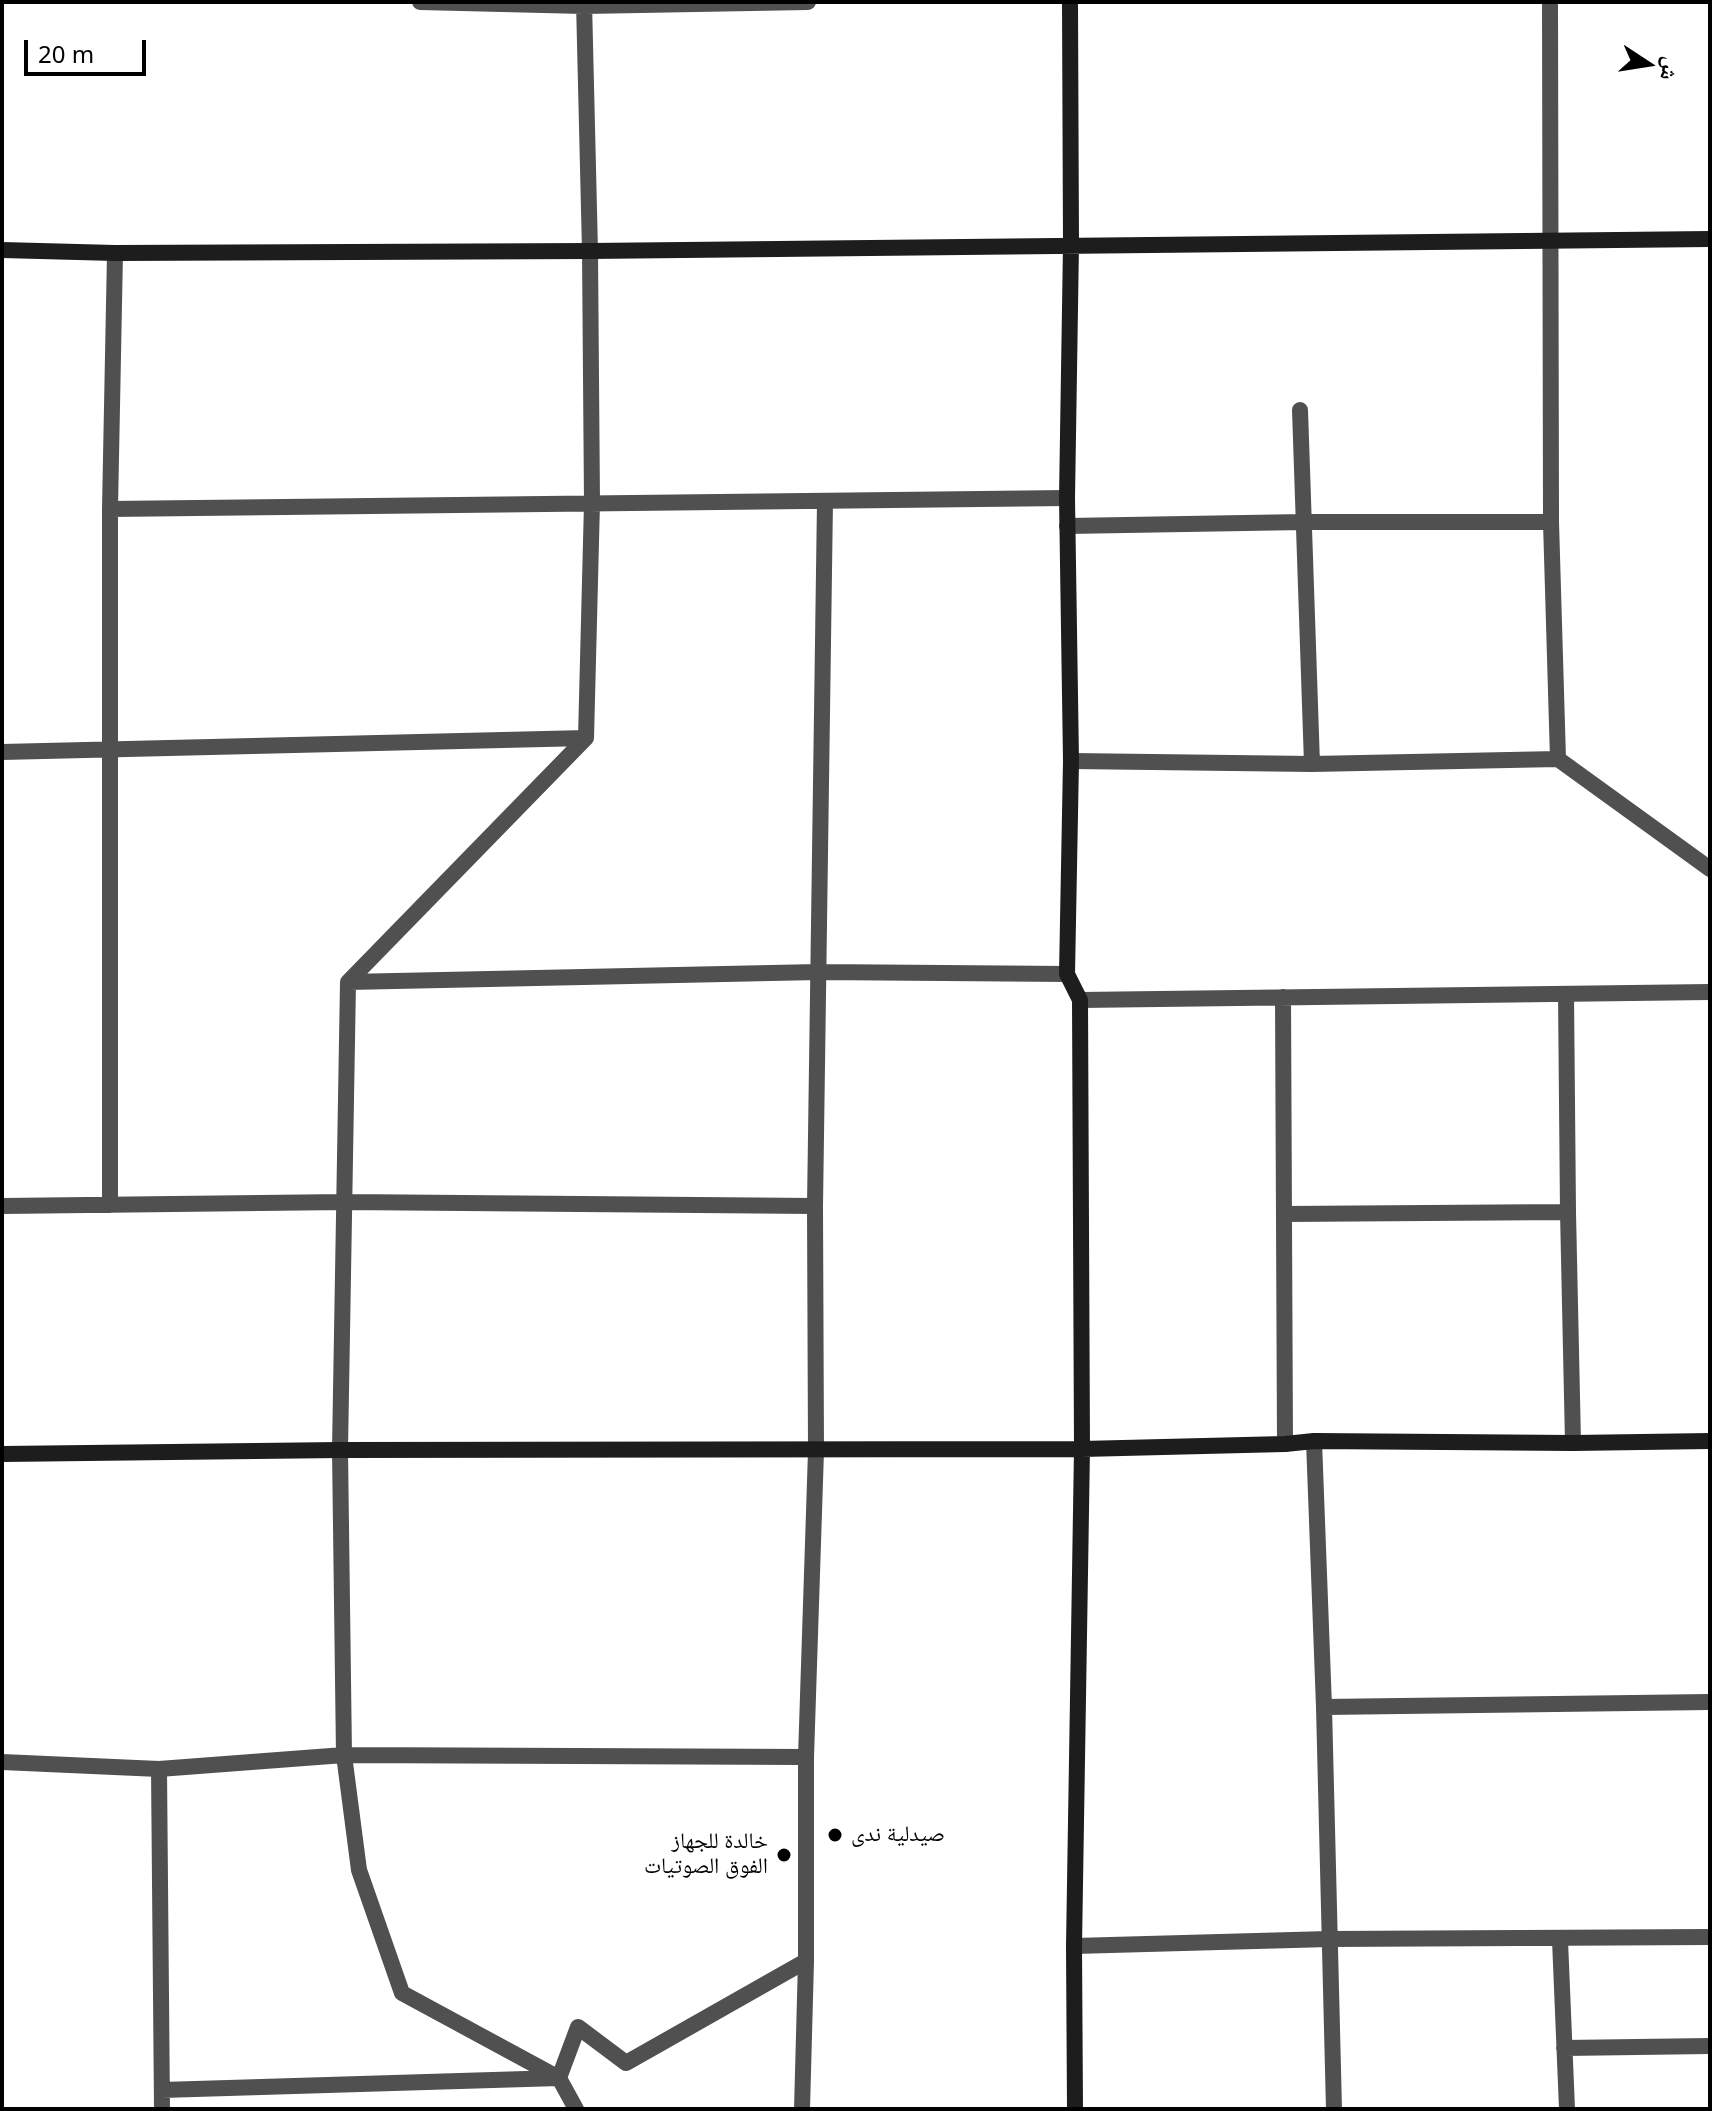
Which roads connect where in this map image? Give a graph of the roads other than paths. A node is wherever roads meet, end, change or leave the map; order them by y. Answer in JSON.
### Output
{"nodes":[{"id":1,"x":420,"y":2,"type":"edge"},
{"id":2,"x":808,"y":2,"type":"edge"},
{"id":3,"x":1070,"y":2,"type":"edge"},
{"id":4,"x":1550,"y":2,"type":"edge"},
{"id":5,"x":584,"y":4,"type":"edge"},
{"id":6,"x":1710,"y":239,"type":"edge"},
{"id":7,"x":1551,"y":240,"type":"junction"},
{"id":8,"x":1071,"y":245,"type":"junction"},
{"id":9,"x":2,"y":250,"type":"edge"},
{"id":10,"x":590,"y":251,"type":"junction"},
{"id":11,"x":115,"y":253,"type":"junction"},
{"id":12,"x":1300,"y":410,"type":"dead end"},
{"id":13,"x":1067,"y":498,"type":"junction"},
{"id":14,"x":825,"y":501,"type":"junction"},
{"id":15,"x":592,"y":503,"type":"junction"},
{"id":16,"x":110,"y":509,"type":"junction"},
{"id":17,"x":1304,"y":522,"type":"junction"},
{"id":18,"x":1551,"y":522,"type":"junction"},
{"id":19,"x":1067,"y":526,"type":"junction"},
{"id":20,"x":586,"y":738,"type":"junction"},
{"id":21,"x":111,"y":750,"type":"junction"},
{"id":22,"x":2,"y":752,"type":"edge"},
{"id":23,"x":1558,"y":759,"type":"junction"},
{"id":24,"x":1071,"y":761,"type":"junction"},
{"id":25,"x":1312,"y":764,"type":"junction"},
{"id":26,"x":1710,"y":869,"type":"edge"},
{"id":27,"x":818,"y":972,"type":"junction"},
{"id":28,"x":1067,"y":974,"type":"junction"},
{"id":29,"x":348,"y":982,"type":"junction"},
{"id":30,"x":1710,"y":992,"type":"edge"},
{"id":31,"x":1566,"y":994,"type":"junction"},
{"id":32,"x":1283,"y":997,"type":"junction"},
{"id":33,"x":1080,"y":1000,"type":"junction"},
{"id":34,"x":345,"y":1202,"type":"junction"},
{"id":35,"x":110,"y":1205,"type":"junction"},
{"id":36,"x":2,"y":1206,"type":"edge"},
{"id":37,"x":815,"y":1206,"type":"junction"},
{"id":38,"x":1568,"y":1212,"type":"junction"},
{"id":39,"x":1285,"y":1214,"type":"junction"},
{"id":40,"x":1314,"y":1441,"type":"junction"},
{"id":41,"x":1710,"y":1441,"type":"edge"},
{"id":42,"x":1573,"y":1443,"type":"junction"},
{"id":43,"x":1285,"y":1444,"type":"junction"},
{"id":44,"x":1082,"y":1449,"type":"junction"},
{"id":45,"x":340,"y":1450,"type":"junction"},
{"id":46,"x":816,"y":1451,"type":"junction"},
{"id":47,"x":2,"y":1454,"type":"edge"},
{"id":48,"x":1710,"y":1702,"type":"edge"},
{"id":49,"x":1324,"y":1707,"type":"junction"},
{"id":50,"x":344,"y":1755,"type":"junction"},
{"id":51,"x":806,"y":1757,"type":"junction"},
{"id":52,"x":2,"y":1762,"type":"edge"},
{"id":53,"x":159,"y":1769,"type":"junction"},
{"id":54,"x":1710,"y":1937,"type":"edge"},
{"id":55,"x":1329,"y":1939,"type":"junction"},
{"id":56,"x":1560,"y":1940,"type":"junction"},
{"id":57,"x":1074,"y":1946,"type":"junction"},
{"id":58,"x":806,"y":1961,"type":"junction"},
{"id":59,"x":1710,"y":2046,"type":"edge"},
{"id":60,"x":1564,"y":2048,"type":"junction"},
{"id":61,"x":559,"y":2078,"type":"junction"},
{"id":62,"x":162,"y":2090,"type":"junction"},
{"id":63,"x":162,"y":2109,"type":"edge"},
{"id":64,"x":576,"y":2109,"type":"edge"},
{"id":65,"x":802,"y":2109,"type":"edge"},
{"id":66,"x":1075,"y":2109,"type":"edge"},
{"id":67,"x":1334,"y":2109,"type":"edge"},
{"id":68,"x":1567,"y":2109,"type":"edge"}],
"edges":[{"from":1,"to":5,"type":"street"},
{"from":2,"to":5,"type":"street"},
{"from":3,"to":8,"type":"street"},
{"from":4,"to":7,"type":"street"},
{"from":5,"to":10,"type":"street"},
{"from":6,"to":7,"type":"street"},
{"from":7,"to":8,"type":"street"},
{"from":7,"to":18,"type":"street"},
{"from":8,"to":10,"type":"street"},
{"from":8,"to":13,"type":"street"},
{"from":9,"to":11,"type":"street"},
{"from":10,"to":11,"type":"street"},
{"from":10,"to":15,"type":"street"},
{"from":11,"to":16,"type":"street"},
{"from":12,"to":17,"type":"street"},
{"from":13,"to":14,"type":"street"},
{"from":13,"to":19,"type":"street"},
{"from":14,"to":15,"type":"street"},
{"from":14,"to":27,"type":"street"},
{"from":15,"to":16,"type":"street"},
{"from":15,"to":20,"type":"street"},
{"from":16,"to":21,"type":"street"},
{"from":17,"to":18,"type":"street"},
{"from":17,"to":19,"type":"street"},
{"from":17,"to":25,"type":"street"},
{"from":18,"to":23,"type":"street"},
{"from":19,"to":24,"type":"street"},
{"from":20,"to":21,"type":"street"},
{"from":20,"to":29,"type":"street"},
{"from":21,"to":22,"type":"street"},
{"from":21,"to":35,"type":"street"},
{"from":23,"to":25,"type":"street"},
{"from":23,"to":26,"type":"street"},
{"from":24,"to":25,"type":"street"},
{"from":24,"to":28,"type":"street"},
{"from":27,"to":28,"type":"street"},
{"from":27,"to":29,"type":"street"},
{"from":27,"to":37,"type":"street"},
{"from":28,"to":33,"type":"street"},
{"from":29,"to":34,"type":"street"},
{"from":30,"to":31,"type":"street"},
{"from":31,"to":32,"type":"street"},
{"from":31,"to":38,"type":"street"},
{"from":32,"to":33,"type":"street"},
{"from":32,"to":39,"type":"street"},
{"from":33,"to":44,"type":"street"},
{"from":34,"to":35,"type":"street"},
{"from":34,"to":37,"type":"street"},
{"from":34,"to":45,"type":"street"},
{"from":35,"to":36,"type":"street"},
{"from":37,"to":46,"type":"street"},
{"from":38,"to":39,"type":"street"},
{"from":38,"to":42,"type":"street"},
{"from":39,"to":43,"type":"street"},
{"from":40,"to":42,"type":"street"},
{"from":40,"to":43,"type":"street"},
{"from":40,"to":49,"type":"street"},
{"from":41,"to":42,"type":"street"},
{"from":43,"to":44,"type":"street"},
{"from":44,"to":46,"type":"street"},
{"from":44,"to":57,"type":"street"},
{"from":45,"to":46,"type":"street"},
{"from":45,"to":47,"type":"street"},
{"from":45,"to":50,"type":"street"},
{"from":46,"to":51,"type":"street"},
{"from":48,"to":49,"type":"street"},
{"from":49,"to":55,"type":"street"},
{"from":50,"to":51,"type":"street"},
{"from":50,"to":53,"type":"street"},
{"from":50,"to":61,"type":"street"},
{"from":51,"to":58,"type":"street"},
{"from":52,"to":53,"type":"street"},
{"from":53,"to":62,"type":"street"},
{"from":54,"to":56,"type":"street"},
{"from":55,"to":56,"type":"street"},
{"from":55,"to":57,"type":"street"},
{"from":55,"to":67,"type":"street"},
{"from":56,"to":60,"type":"street"},
{"from":57,"to":66,"type":"street"},
{"from":58,"to":61,"type":"street"},
{"from":58,"to":65,"type":"street"},
{"from":59,"to":60,"type":"street"},
{"from":60,"to":68,"type":"street"},
{"from":61,"to":62,"type":"street"},
{"from":61,"to":64,"type":"street"},
{"from":62,"to":63,"type":"street"}]}
